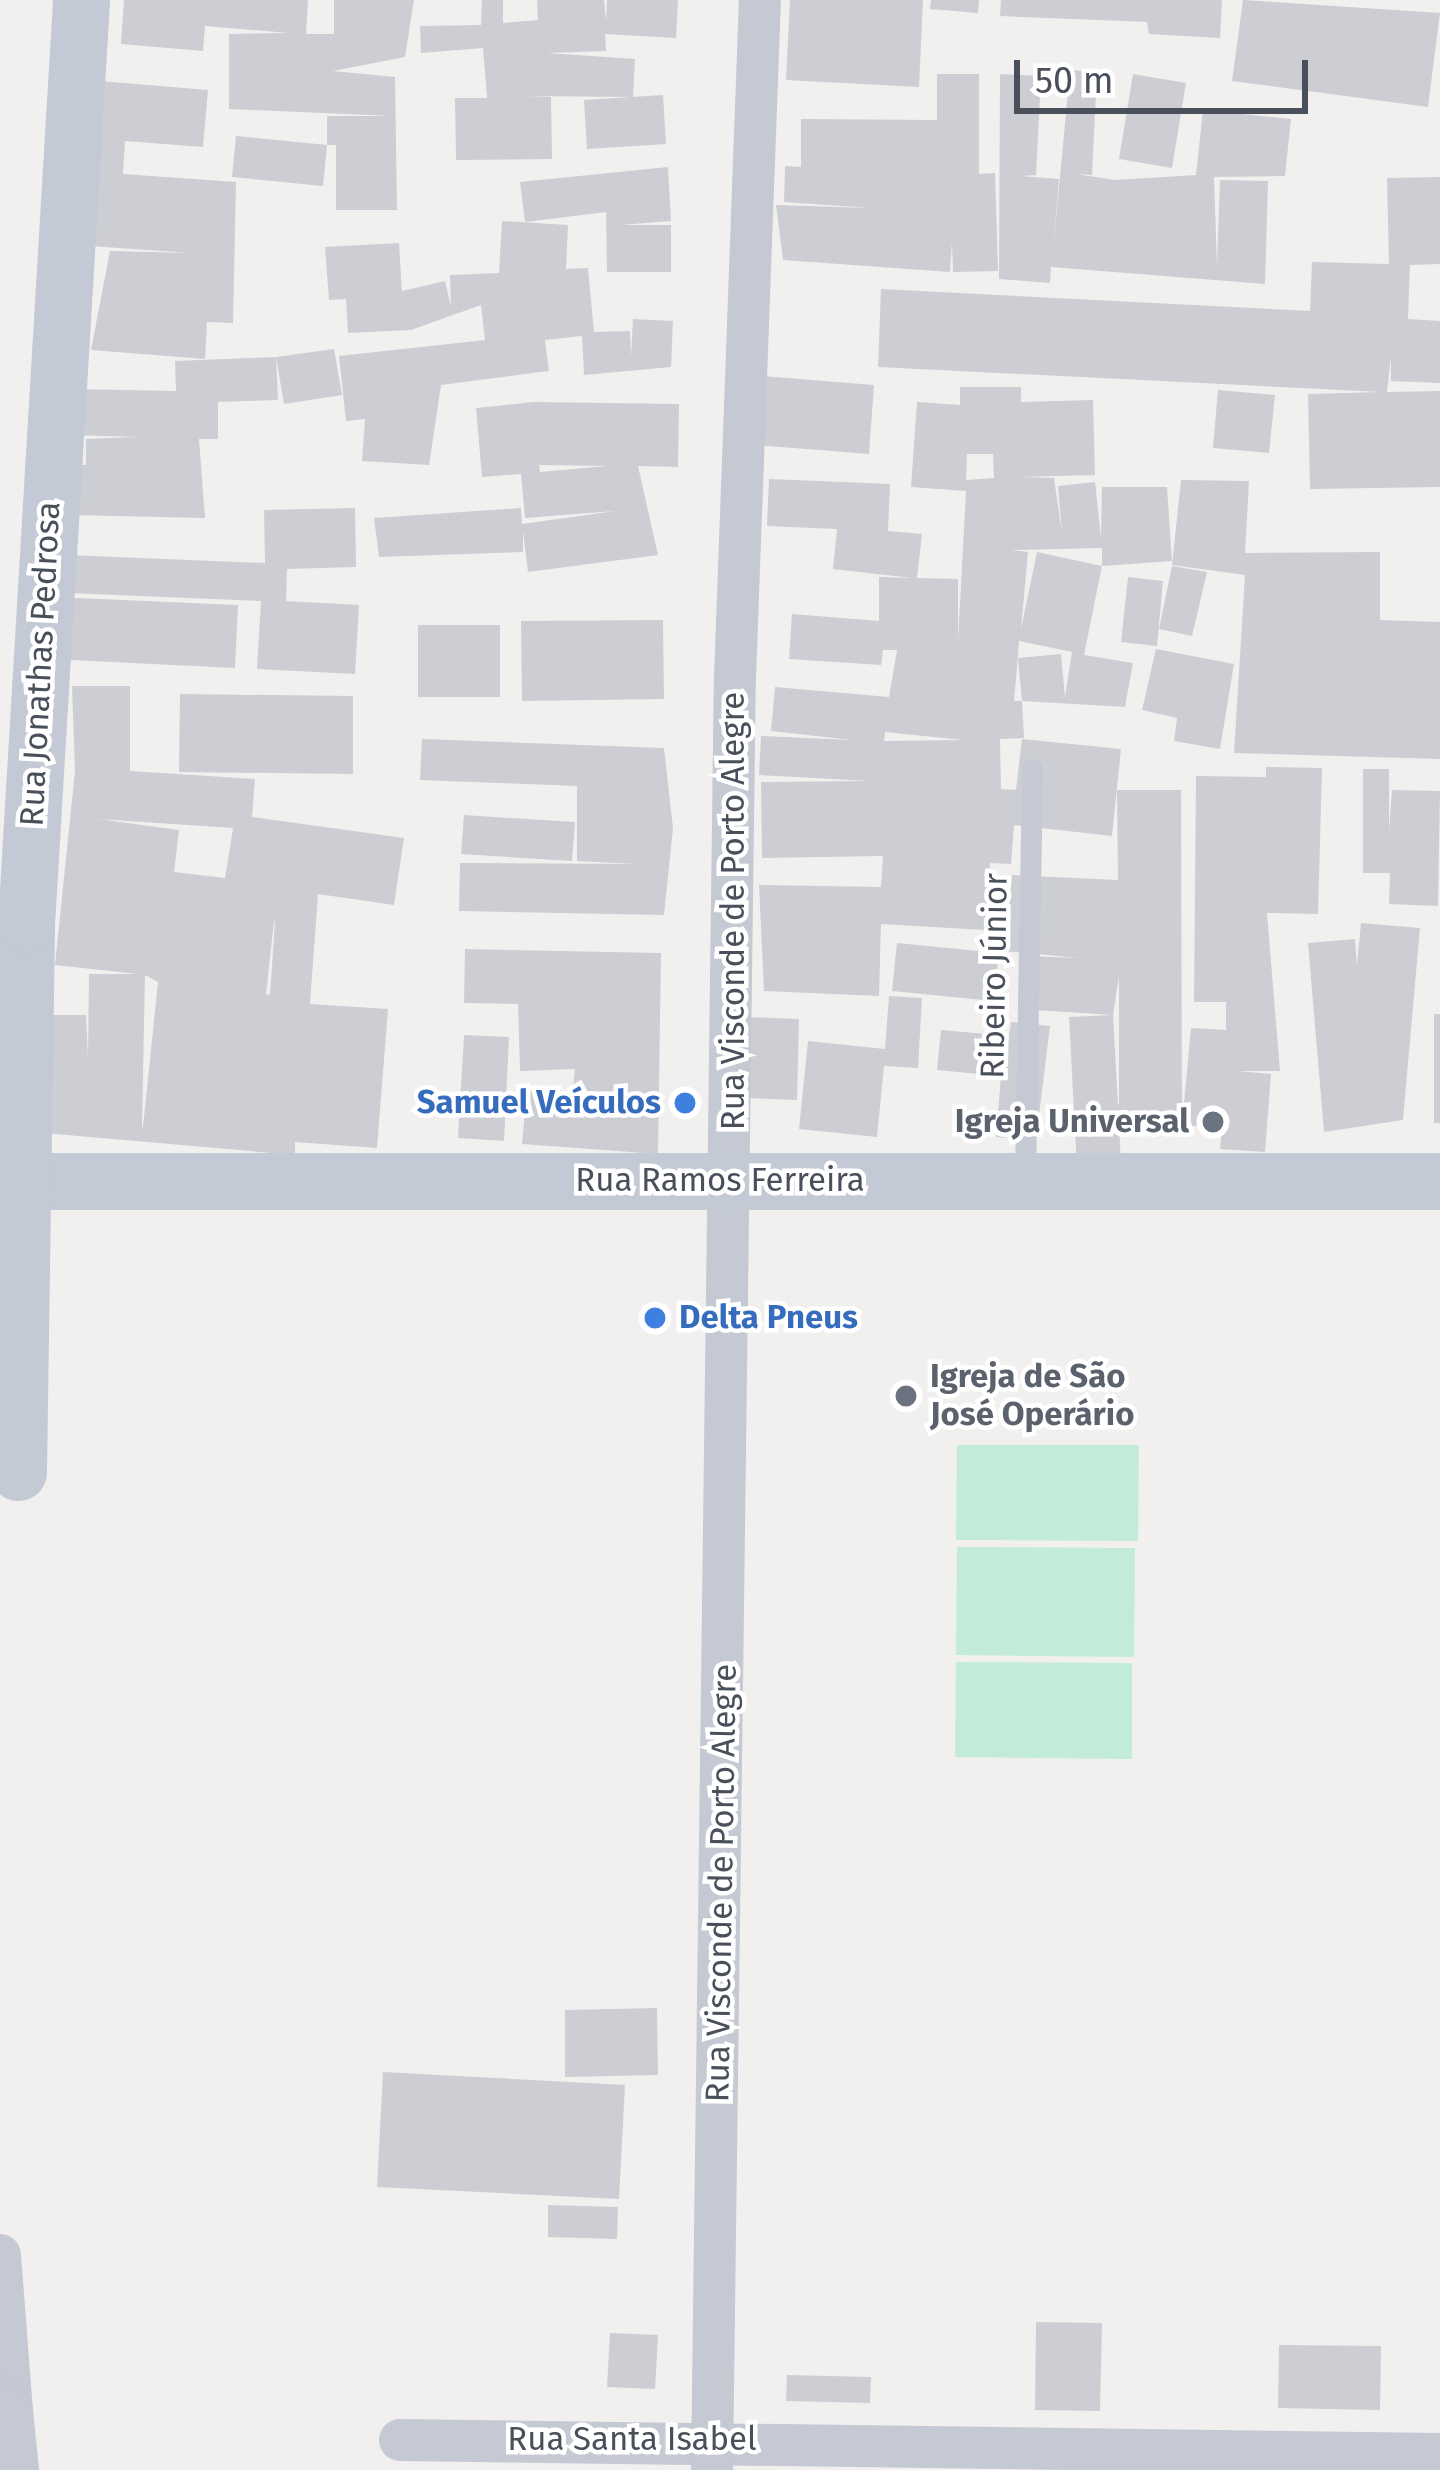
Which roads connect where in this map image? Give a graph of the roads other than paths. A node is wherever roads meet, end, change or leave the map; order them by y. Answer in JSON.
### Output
{"nodes":[{"id":1,"x":81,"y":0,"type":"edge"},
{"id":2,"x":760,"y":0,"type":"edge"},
{"id":3,"x":1032,"y":769,"type":"dead end"},
{"id":4,"x":734,"y":1180,"type":"junction"},
{"id":5,"x":8,"y":1181,"type":"edge"},
{"id":6,"x":1440,"y":1181,"type":"edge"},
{"id":7,"x":1025,"y":1185,"type":"junction"},
{"id":8,"x":18,"y":1472,"type":"dead end"},
{"id":9,"x":0,"y":2255,"type":"edge"},
{"id":10,"x":6,"y":2403,"type":"edge"},
{"id":11,"x":400,"y":2440,"type":"dead end"},
{"id":12,"x":712,"y":2454,"type":"edge"},
{"id":13,"x":1440,"y":2454,"type":"edge"},
{"id":14,"x":17,"y":2470,"type":"edge"}],
"edges":[{"from":1,"to":5,"type":"street","name":"Rua Jonathas Pedrosa"},
{"from":2,"to":4,"type":"street","name":"Rua Visconde de Porto Alegre"},
{"from":3,"to":7,"type":"lane","name":"Ribeiro Júnior"},
{"from":4,"to":5,"type":"street","name":"Rua Ramos Ferreira"},
{"from":4,"to":7,"type":"street","name":"Rua Ramos Ferreira"},
{"from":4,"to":12,"type":"street","name":"Rua Visconde de Porto Alegre"},
{"from":5,"to":8,"type":"street","name":"Rua Jonathas Pedrosa"},
{"from":6,"to":7,"type":"street","name":"Rua Ramos Ferreira"},
{"from":9,"to":10,"type":"street"},
{"from":10,"to":14,"type":"street"},
{"from":11,"to":12,"type":"street","name":"Rua Santa Isabel"},
{"from":12,"to":13,"type":"street","name":"Rua Santa Isabel"}]}
